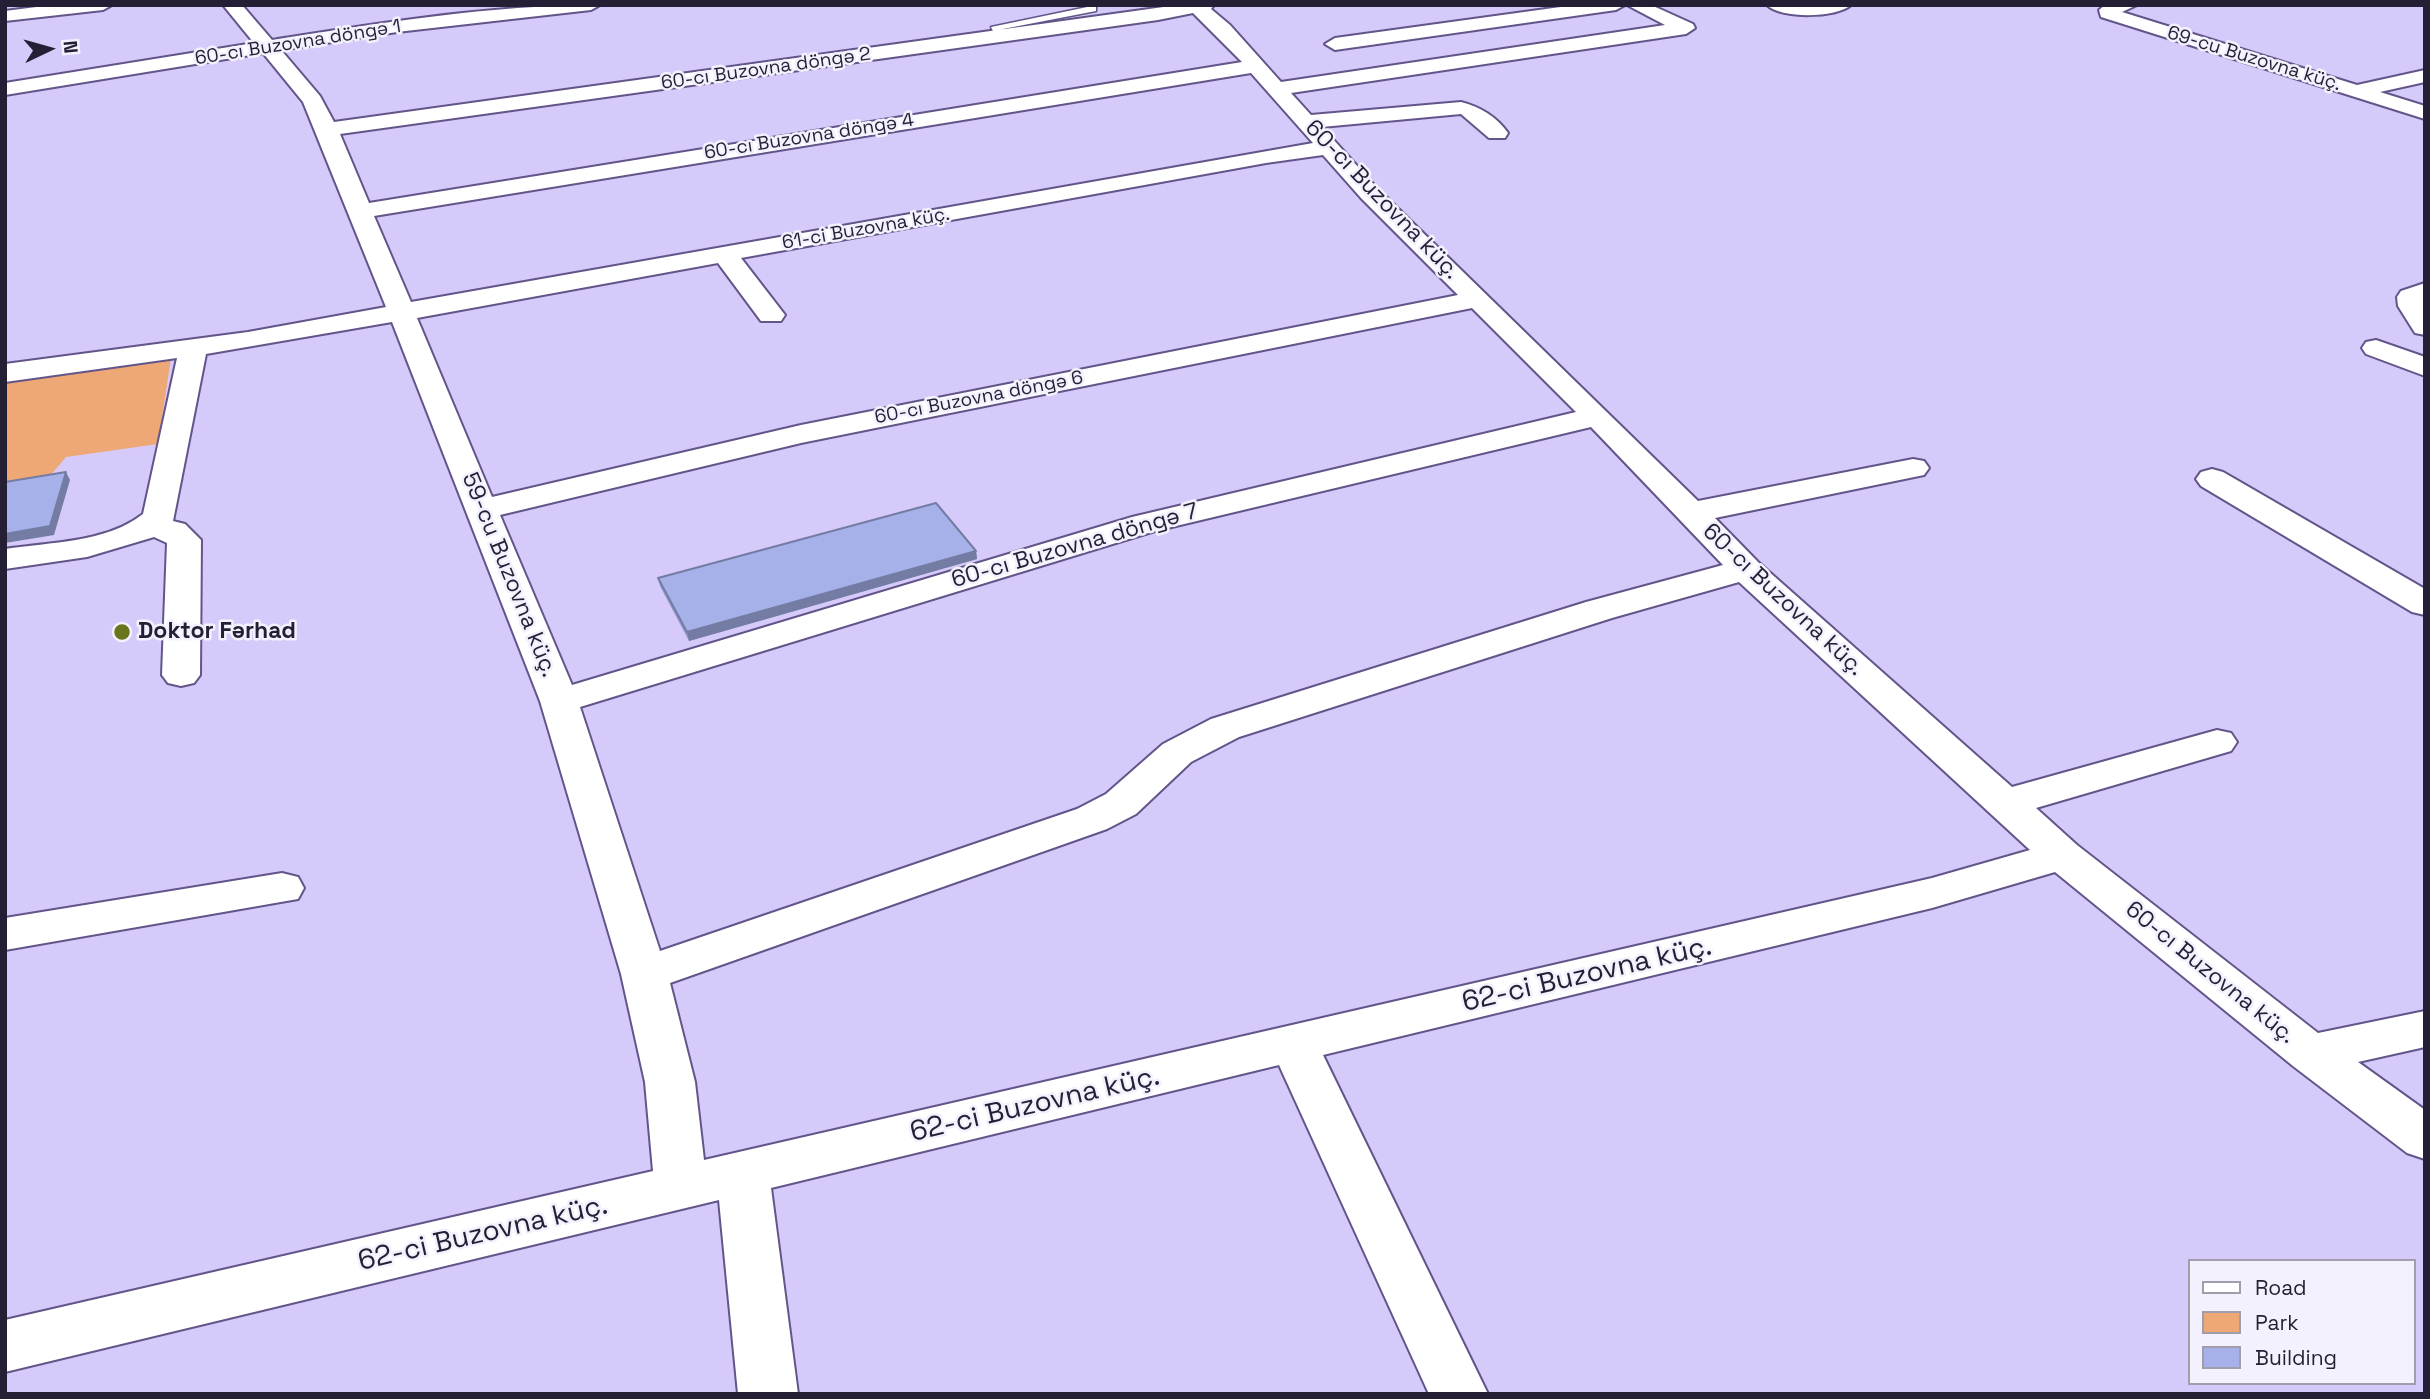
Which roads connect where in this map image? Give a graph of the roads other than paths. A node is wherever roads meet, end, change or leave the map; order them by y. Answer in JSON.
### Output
{"nodes":[{"id":1,"x":103,"y":5,"type":"edge"},
{"id":2,"x":232,"y":5,"type":"edge"},
{"id":3,"x":591,"y":5,"type":"edge"},
{"id":4,"x":1616,"y":5,"type":"edge"},
{"id":5,"x":1636,"y":5,"type":"edge"},
{"id":6,"x":1776,"y":5,"type":"edge"},
{"id":7,"x":1842,"y":5,"type":"edge"},
{"id":8,"x":2128,"y":5,"type":"edge"},
{"id":9,"x":1199,"y":6,"type":"edge"},
{"id":10,"x":1092,"y":9,"type":"dead end"},
{"id":11,"x":5,"y":16,"type":"edge"},
{"id":12,"x":1001,"y":37,"type":"junction"},
{"id":13,"x":1335,"y":44,"type":"dead end"},
{"id":14,"x":267,"y":47,"type":"junction"},
{"id":15,"x":2425,"y":76,"type":"edge"},
{"id":16,"x":1268,"y":79,"type":"junction"},
{"id":17,"x":5,"y":89,"type":"edge"},
{"id":18,"x":2358,"y":91,"type":"junction"},
{"id":19,"x":1175,"y":97,"type":"dead end"},
{"id":20,"x":2425,"y":113,"type":"edge"},
{"id":21,"x":1306,"y":122,"type":"junction"},
{"id":22,"x":327,"y":129,"type":"junction"},
{"id":23,"x":1497,"y":134,"type":"dead end"},
{"id":24,"x":1329,"y":148,"type":"junction"},
{"id":25,"x":361,"y":211,"type":"junction"},
{"id":26,"x":725,"y":254,"type":"junction"},
{"id":27,"x":2425,"y":291,"type":"edge"},
{"id":28,"x":1478,"y":299,"type":"junction"},
{"id":29,"x":403,"y":312,"type":"junction"},
{"id":30,"x":771,"y":315,"type":"dead end"},
{"id":31,"x":2425,"y":327,"type":"edge"},
{"id":32,"x":193,"y":348,"type":"junction"},
{"id":33,"x":2376,"y":348,"type":"dead end"},
{"id":34,"x":2425,"y":367,"type":"edge"},
{"id":35,"x":5,"y":373,"type":"edge"},
{"id":36,"x":1598,"y":417,"type":"junction"},
{"id":37,"x":1913,"y":468,"type":"dead end"},
{"id":38,"x":2212,"y":479,"type":"dead end"},
{"id":39,"x":483,"y":509,"type":"junction"},
{"id":40,"x":1689,"y":513,"type":"junction"},
{"id":41,"x":151,"y":526,"type":"junction"},
{"id":42,"x":5,"y":559,"type":"edge"},
{"id":43,"x":1746,"y":569,"type":"junction"},
{"id":44,"x":2425,"y":604,"type":"edge"},
{"id":45,"x":181,"y":674,"type":"dead end"},
{"id":46,"x":559,"y":701,"type":"junction"},
{"id":47,"x":2217,"y":742,"type":"dead end"},
{"id":48,"x":2005,"y":803,"type":"junction"},
{"id":49,"x":2062,"y":855,"type":"junction"},
{"id":50,"x":282,"y":888,"type":"dead end"},
{"id":51,"x":5,"y":933,"type":"edge"},
{"id":52,"x":644,"y":974,"type":"junction"},
{"id":53,"x":2425,"y":1029,"type":"edge"},
{"id":54,"x":1294,"y":1045,"type":"junction"},
{"id":55,"x":2310,"y":1053,"type":"junction"},
{"id":56,"x":2425,"y":1138,"type":"edge"},
{"id":57,"x":743,"y":1172,"type":"junction"},
{"id":58,"x":681,"y":1187,"type":"junction"},
{"id":59,"x":5,"y":1346,"type":"edge"},
{"id":60,"x":768,"y":1394,"type":"edge"},
{"id":61,"x":1459,"y":1394,"type":"edge"}],
"edges":[{"from":1,"to":11,"type":"street"},
{"from":2,"to":14,"type":"street","name":"59-cu Buzovna küç."},
{"from":3,"to":14,"type":"street","name":"60-cı Buzovna döngə 1"},
{"from":4,"to":13,"type":"street"},
{"from":5,"to":16,"type":"street"},
{"from":6,"to":7,"type":"street"},
{"from":8,"to":18,"type":"street","name":"69-cu Buzovna küç."},
{"from":9,"to":12,"type":"street","name":"60-cı Buzovna döngə 2"},
{"from":9,"to":16,"type":"street","name":"60-cı Buzovna küç."},
{"from":10,"to":12,"type":"lane"},
{"from":12,"to":22,"type":"street","name":"60-cı Buzovna döngə 2"},
{"from":14,"to":17,"type":"street","name":"60-cı Buzovna döngə 1"},
{"from":14,"to":22,"type":"street","name":"59-cu Buzovna küç."},
{"from":15,"to":18,"type":"street"},
{"from":16,"to":19,"type":"street"},
{"from":16,"to":21,"type":"street","name":"60-cı Buzovna küç."},
{"from":16,"to":25,"type":"street","name":"60-cı Buzovna döngə 4"},
{"from":18,"to":20,"type":"street","name":"69-cu Buzovna küç."},
{"from":21,"to":23,"type":"street"},
{"from":21,"to":24,"type":"street","name":"60-cı Buzovna küç."},
{"from":22,"to":25,"type":"street","name":"59-cu Buzovna küç."},
{"from":24,"to":26,"type":"street","name":"61-ci Buzovna küç."},
{"from":24,"to":28,"type":"street","name":"60-cı Buzovna küç."},
{"from":25,"to":29,"type":"street","name":"59-cu Buzovna küç."},
{"from":26,"to":29,"type":"street","name":"61-ci Buzovna küç."},
{"from":26,"to":30,"type":"street"},
{"from":27,"to":31,"type":"street"},
{"from":28,"to":36,"type":"street","name":"60-cı Buzovna küç."},
{"from":28,"to":39,"type":"street","name":"60-cı Buzovna döngə 6"},
{"from":29,"to":32,"type":"street","name":"61-ci Buzovna küç."},
{"from":29,"to":39,"type":"street","name":"59-cu Buzovna küç."},
{"from":32,"to":35,"type":"street","name":"61-ci Buzovna küç."},
{"from":32,"to":41,"type":"street"},
{"from":33,"to":34,"type":"street"},
{"from":36,"to":40,"type":"street","name":"60-cı Buzovna küç."},
{"from":36,"to":46,"type":"street","name":"60-cı Buzovna döngə 7"},
{"from":37,"to":40,"type":"street"},
{"from":38,"to":44,"type":"street"},
{"from":39,"to":46,"type":"street","name":"59-cu Buzovna küç."},
{"from":40,"to":43,"type":"street","name":"60-cı Buzovna küç."},
{"from":41,"to":42,"type":"street"},
{"from":41,"to":45,"type":"street"},
{"from":43,"to":48,"type":"street","name":"60-cı Buzovna küç."},
{"from":43,"to":52,"type":"street"},
{"from":46,"to":52,"type":"street","name":"59-cu Buzovna küç."},
{"from":47,"to":48,"type":"street"},
{"from":48,"to":49,"type":"street","name":"60-cı Buzovna küç."},
{"from":49,"to":54,"type":"street","name":"62-ci Buzovna küç."},
{"from":49,"to":55,"type":"street","name":"60-cı Buzovna küç."},
{"from":50,"to":51,"type":"street"},
{"from":52,"to":58,"type":"street","name":"59-cu Buzovna küç."},
{"from":53,"to":55,"type":"street"},
{"from":54,"to":57,"type":"street","name":"62-ci Buzovna küç."},
{"from":54,"to":61,"type":"street"},
{"from":55,"to":56,"type":"street","name":"60-cı Buzovna küç."},
{"from":57,"to":58,"type":"street","name":"62-ci Buzovna küç."},
{"from":57,"to":60,"type":"street"},
{"from":58,"to":59,"type":"street","name":"62-ci Buzovna küç."}]}
